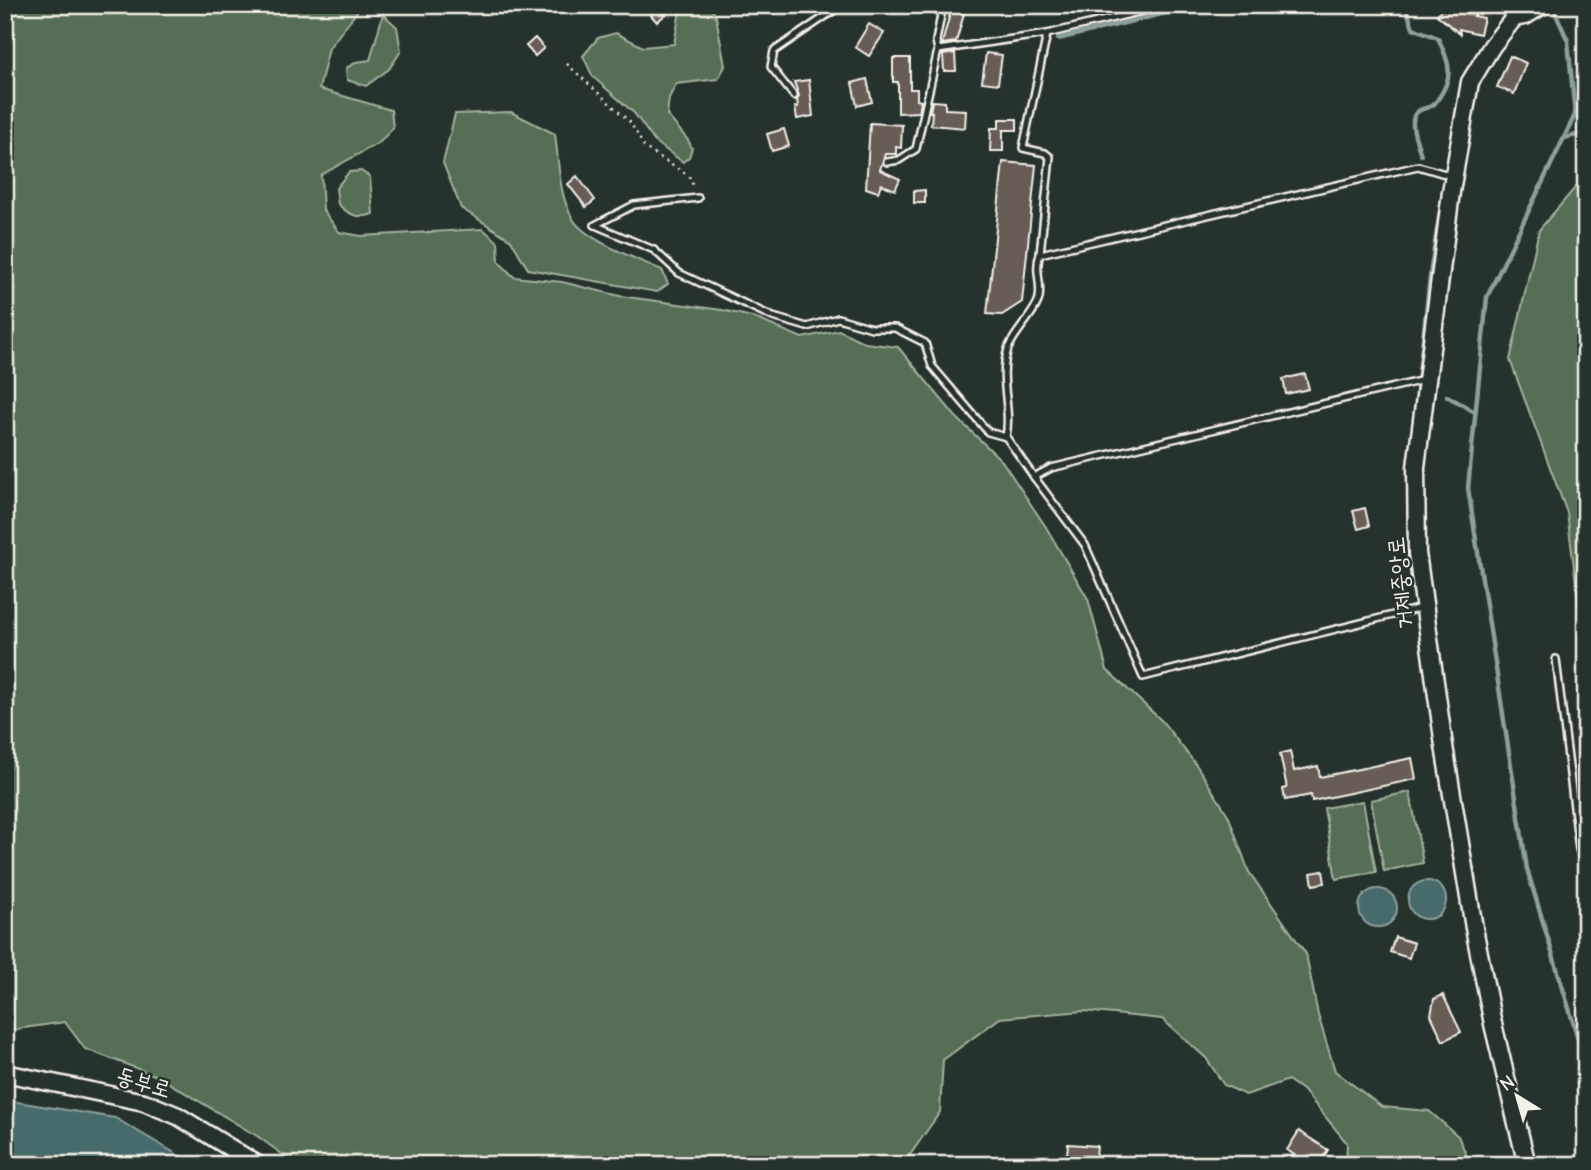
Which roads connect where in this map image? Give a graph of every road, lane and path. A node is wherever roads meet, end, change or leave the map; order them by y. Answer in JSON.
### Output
{"nodes":[{"id":1,"x":842,"y":5,"type":"edge"},
{"id":2,"x":943,"y":5,"type":"edge"},
{"id":3,"x":1168,"y":5,"type":"edge"},
{"id":4,"x":1543,"y":5,"type":"edge"},
{"id":5,"x":1516,"y":13,"type":"edge"},
{"id":6,"x":1047,"y":34,"type":"junction"},
{"id":7,"x":938,"y":50,"type":"junction"},
{"id":8,"x":567,"y":64,"type":"dead end"},
{"id":9,"x":794,"y":96,"type":"dead end"},
{"id":10,"x":887,"y":162,"type":"dead end"},
{"id":11,"x":1454,"y":177,"type":"junction"},
{"id":12,"x":698,"y":198,"type":"joint"},
{"id":13,"x":1040,"y":254,"type":"junction"},
{"id":14,"x":1429,"y":379,"type":"junction"},
{"id":15,"x":1006,"y":437,"type":"junction"},
{"id":16,"x":1034,"y":477,"type":"junction"},
{"id":17,"x":1424,"y":607,"type":"junction"},
{"id":18,"x":1556,"y":659,"type":"dead end"},
{"id":19,"x":1586,"y":872,"type":"edge"},
{"id":20,"x":5,"y":1073,"type":"edge"},
{"id":21,"x":258,"y":1165,"type":"edge"},
{"id":22,"x":1528,"y":1165,"type":"edge"}],
"edges":[{"from":1,"to":9,"type":"lane"},
{"from":2,"to":7,"type":"lane"},
{"from":3,"to":6,"type":"lane"},
{"from":4,"to":5,"type":"main road"},
{"from":5,"to":11,"type":"main road","name":"거제중앙로"},
{"from":6,"to":7,"type":"lane"},
{"from":6,"to":13,"type":"lane"},
{"from":7,"to":10,"type":"lane"},
{"from":8,"to":12,"type":"path"},
{"from":11,"to":13,"type":"lane"},
{"from":11,"to":14,"type":"main road","name":"거제중앙로"},
{"from":12,"to":15,"type":"lane"},
{"from":13,"to":15,"type":"lane"},
{"from":14,"to":16,"type":"lane"},
{"from":14,"to":17,"type":"main road","name":"거제중앙로"},
{"from":15,"to":16,"type":"lane"},
{"from":16,"to":17,"type":"lane"},
{"from":17,"to":22,"type":"main road","name":"거제중앙로"},
{"from":18,"to":19,"type":"lane"},
{"from":20,"to":21,"type":"main road","name":"동부로"}]}
